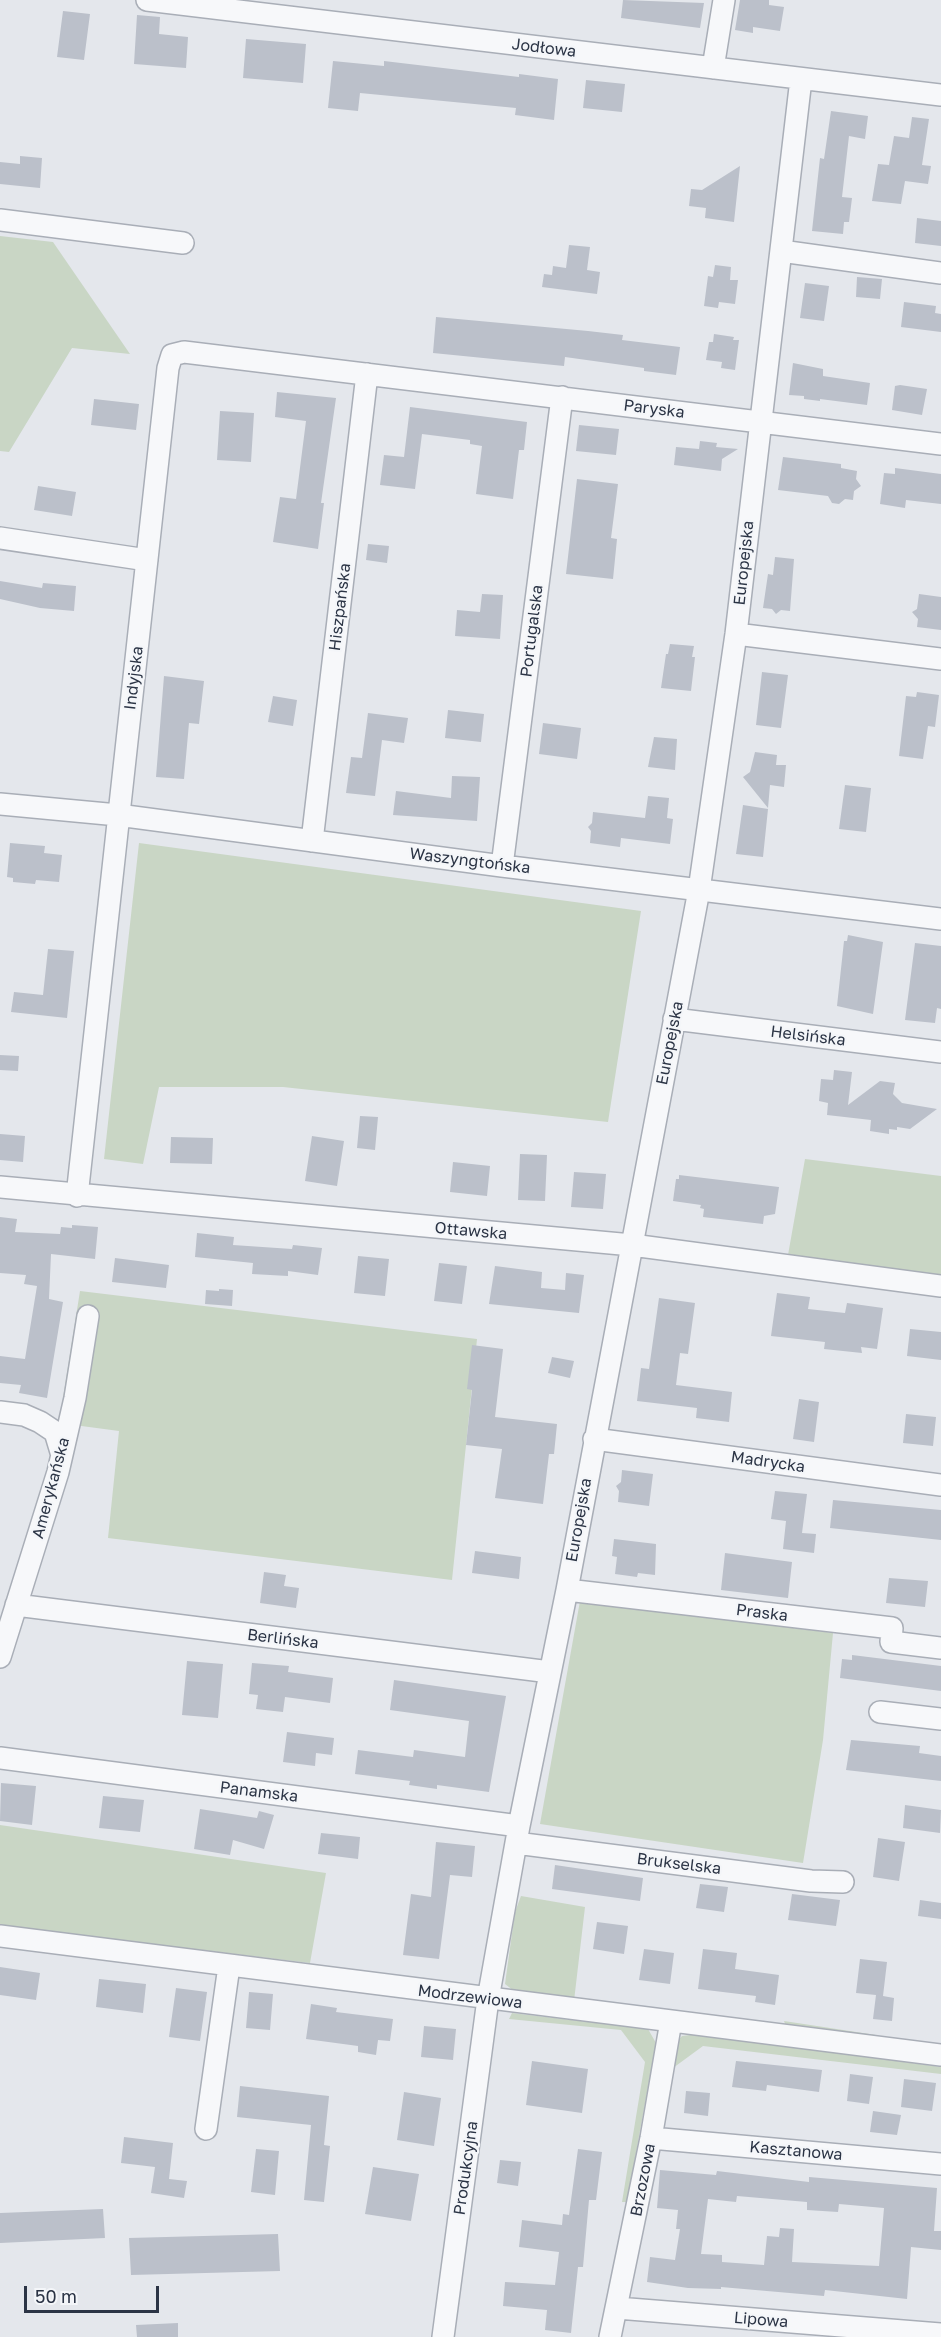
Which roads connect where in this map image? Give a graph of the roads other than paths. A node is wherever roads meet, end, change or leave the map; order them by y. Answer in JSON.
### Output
{"nodes":[{"id":1,"x":147,"y":0,"type":"edge"},
{"id":2,"x":724,"y":0,"type":"edge"},
{"id":3,"x":713,"y":68,"type":"junction"},
{"id":4,"x":801,"y":79,"type":"junction"},
{"id":5,"x":941,"y":95,"type":"edge"},
{"id":6,"x":0,"y":220,"type":"edge"},
{"id":7,"x":183,"y":243,"type":"dead end"},
{"id":8,"x":781,"y":251,"type":"junction"},
{"id":9,"x":941,"y":273,"type":"edge"},
{"id":10,"x":367,"y":374,"type":"junction"},
{"id":11,"x":562,"y":397,"type":"junction"},
{"id":12,"x":760,"y":422,"type":"junction"},
{"id":13,"x":941,"y":444,"type":"edge"},
{"id":14,"x":0,"y":538,"type":"edge"},
{"id":15,"x":147,"y":560,"type":"junction"},
{"id":16,"x":736,"y":634,"type":"junction"},
{"id":17,"x":941,"y":659,"type":"edge"},
{"id":18,"x":0,"y":804,"type":"edge"},
{"id":19,"x":118,"y":815,"type":"junction"},
{"id":20,"x":312,"y":841,"type":"junction"},
{"id":21,"x":502,"y":866,"type":"junction"},
{"id":22,"x":699,"y":890,"type":"junction"},
{"id":23,"x":941,"y":919,"type":"edge"},
{"id":24,"x":674,"y":1019,"type":"junction"},
{"id":25,"x":941,"y":1052,"type":"edge"},
{"id":26,"x":0,"y":1187,"type":"edge"},
{"id":27,"x":77,"y":1196,"type":"junction"},
{"id":28,"x":632,"y":1245,"type":"junction"},
{"id":29,"x":941,"y":1286,"type":"edge"},
{"id":30,"x":88,"y":1316,"type":"dead end"},
{"id":31,"x":0,"y":1412,"type":"edge"},
{"id":32,"x":594,"y":1439,"type":"junction"},
{"id":33,"x":61,"y":1452,"type":"junction"},
{"id":34,"x":941,"y":1485,"type":"edge"},
{"id":35,"x":567,"y":1590,"type":"junction"},
{"id":36,"x":16,"y":1605,"type":"junction"},
{"id":37,"x":941,"y":1648,"type":"edge"},
{"id":38,"x":0,"y":1657,"type":"edge"},
{"id":39,"x":550,"y":1672,"type":"junction"},
{"id":40,"x":880,"y":1712,"type":"dead end"},
{"id":41,"x":941,"y":1719,"type":"edge"},
{"id":42,"x":0,"y":1758,"type":"edge"},
{"id":43,"x":517,"y":1834,"type":"junction"},
{"id":44,"x":843,"y":1882,"type":"dead end"},
{"id":45,"x":0,"y":1936,"type":"edge"},
{"id":46,"x":229,"y":1966,"type":"junction"},
{"id":47,"x":488,"y":1999,"type":"junction"},
{"id":48,"x":671,"y":2021,"type":"junction"},
{"id":49,"x":941,"y":2055,"type":"edge"},
{"id":50,"x":206,"y":2129,"type":"dead end"},
{"id":51,"x":651,"y":2138,"type":"junction"},
{"id":52,"x":941,"y":2164,"type":"edge"},
{"id":53,"x":617,"y":2308,"type":"junction"},
{"id":54,"x":941,"y":2334,"type":"edge"},
{"id":55,"x":443,"y":2337,"type":"edge"},
{"id":56,"x":610,"y":2337,"type":"edge"}],
"edges":[{"from":1,"to":3,"type":"street","name":"Jodłowa"},
{"from":2,"to":3,"type":"street"},
{"from":3,"to":4,"type":"street","name":"Jodłowa"},
{"from":4,"to":5,"type":"street","name":"Jodłowa"},
{"from":4,"to":8,"type":"street","name":"Europejska"},
{"from":6,"to":7,"type":"street"},
{"from":8,"to":9,"type":"street"},
{"from":8,"to":12,"type":"street","name":"Europejska"},
{"from":10,"to":11,"type":"street","name":"Paryska"},
{"from":10,"to":15,"type":"street","name":"Indyjska"},
{"from":10,"to":20,"type":"street","name":"Hiszpańska"},
{"from":11,"to":12,"type":"street","name":"Paryska"},
{"from":11,"to":21,"type":"street","name":"Portugalska"},
{"from":12,"to":13,"type":"street","name":"Paryska"},
{"from":12,"to":16,"type":"street","name":"Europejska"},
{"from":14,"to":15,"type":"street"},
{"from":15,"to":19,"type":"street","name":"Indyjska"},
{"from":16,"to":17,"type":"street"},
{"from":16,"to":22,"type":"street","name":"Europejska"},
{"from":18,"to":19,"type":"street","name":"Waszyngtońska"},
{"from":19,"to":20,"type":"street","name":"Waszyngtońska"},
{"from":19,"to":27,"type":"street","name":"Indyjska"},
{"from":20,"to":21,"type":"street","name":"Waszyngtońska"},
{"from":21,"to":22,"type":"street","name":"Waszyngtońska"},
{"from":22,"to":23,"type":"street","name":"Waszyngtońska"},
{"from":22,"to":24,"type":"street","name":"Europejska"},
{"from":24,"to":25,"type":"street","name":"Helsińska"},
{"from":24,"to":28,"type":"street","name":"Europejska"},
{"from":26,"to":27,"type":"street","name":"Ottawska"},
{"from":27,"to":28,"type":"street","name":"Ottawska"},
{"from":28,"to":29,"type":"street","name":"Ottawska"},
{"from":28,"to":32,"type":"street","name":"Europejska"},
{"from":30,"to":33,"type":"street","name":"Amerykańska"},
{"from":31,"to":33,"type":"street"},
{"from":32,"to":34,"type":"street","name":"Madrycka"},
{"from":32,"to":35,"type":"street","name":"Europejska"},
{"from":33,"to":36,"type":"street","name":"Amerykańska"},
{"from":35,"to":37,"type":"street","name":"Praska"},
{"from":35,"to":39,"type":"street","name":"Europejska"},
{"from":36,"to":38,"type":"street","name":"Amerykańska"},
{"from":36,"to":39,"type":"street","name":"Berlińska"},
{"from":39,"to":43,"type":"street","name":"Europejska"},
{"from":40,"to":41,"type":"street"},
{"from":42,"to":43,"type":"street","name":"Panamska"},
{"from":43,"to":44,"type":"street","name":"Brukselska"},
{"from":43,"to":47,"type":"street","name":"Europejska"},
{"from":45,"to":46,"type":"street","name":"Modrzewiowa"},
{"from":46,"to":47,"type":"street","name":"Modrzewiowa"},
{"from":46,"to":50,"type":"street"},
{"from":47,"to":48,"type":"street","name":"Modrzewiowa"},
{"from":47,"to":55,"type":"street","name":"Produkcyjna"},
{"from":48,"to":49,"type":"street","name":"Modrzewiowa"},
{"from":48,"to":51,"type":"street","name":"Brzozowa"},
{"from":51,"to":52,"type":"street","name":"Kasztanowa"},
{"from":51,"to":53,"type":"street","name":"Brzozowa"},
{"from":53,"to":54,"type":"street","name":"Lipowa"},
{"from":53,"to":56,"type":"street","name":"Brzozowa"}]}
